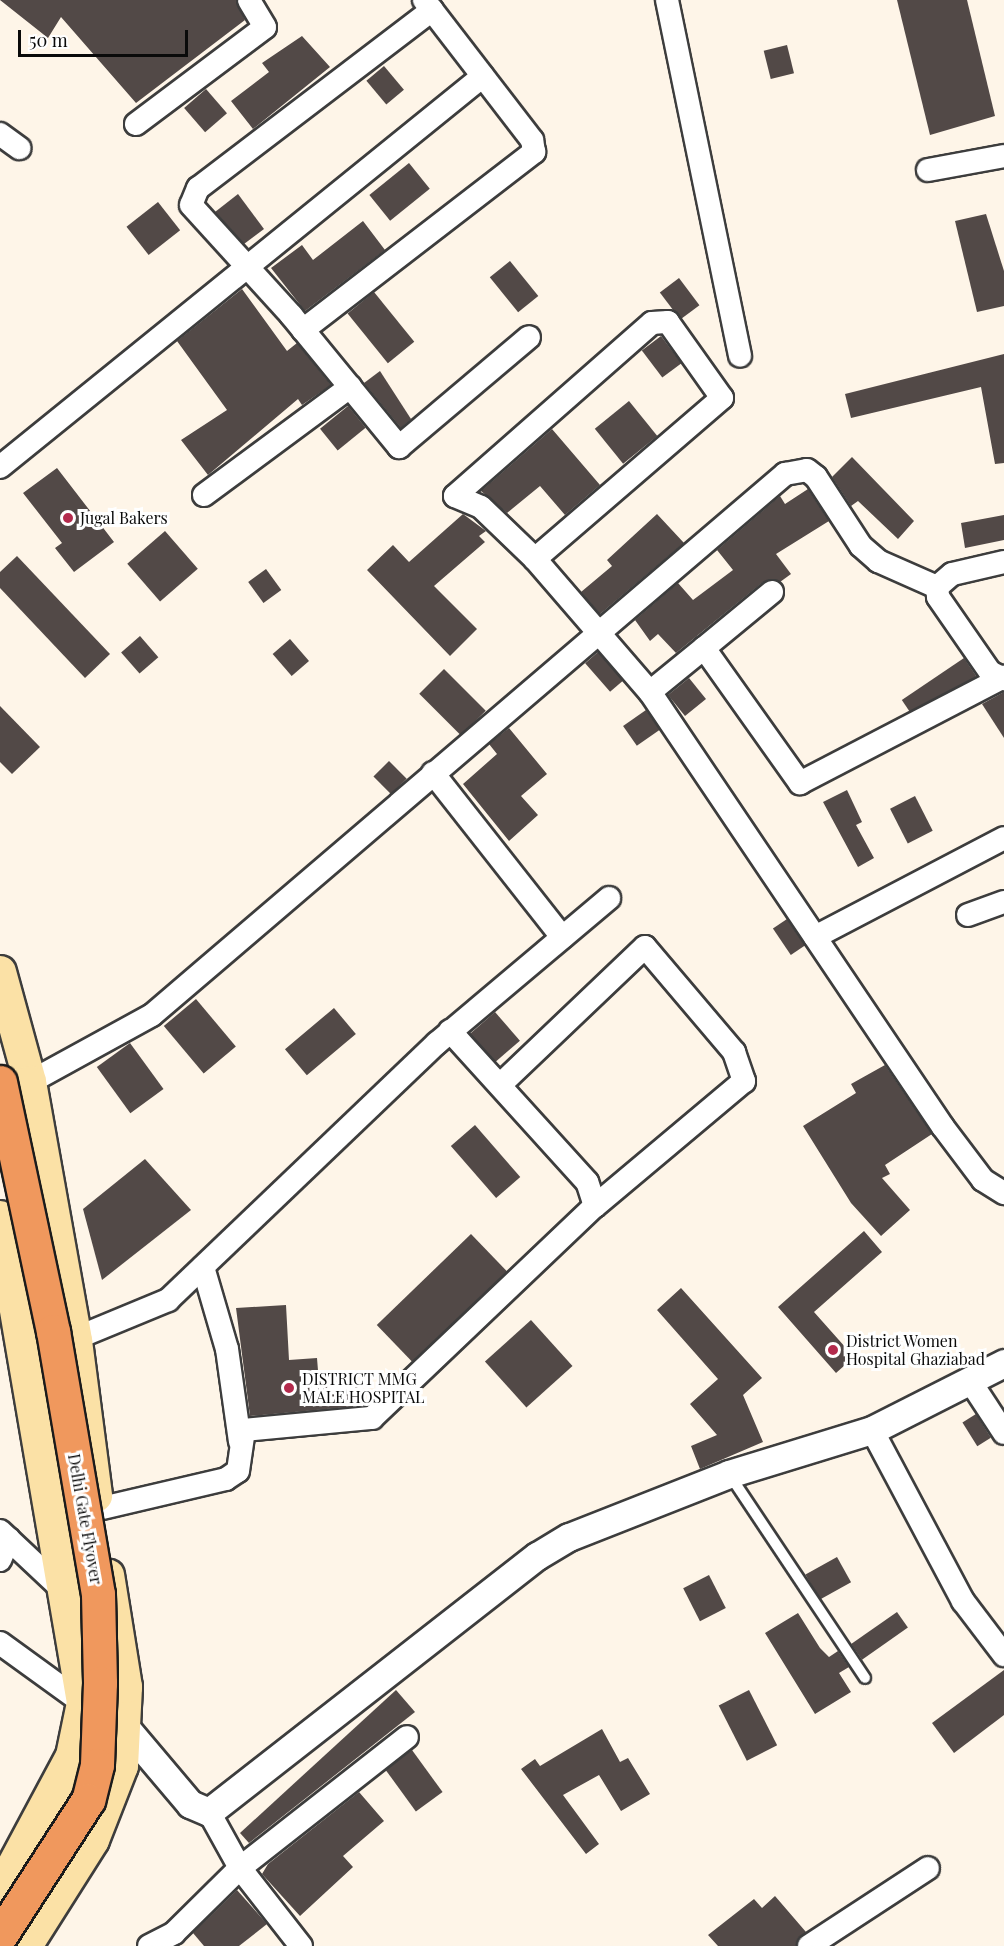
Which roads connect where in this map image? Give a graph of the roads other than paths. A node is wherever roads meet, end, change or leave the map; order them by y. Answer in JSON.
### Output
{"nodes":[{"id":1,"x":249,"y":0,"type":"edge"},
{"id":2,"x":667,"y":0,"type":"edge"},
{"id":3,"x":428,"y":5,"type":"edge"},
{"id":4,"x":483,"y":76,"type":"junction"},
{"id":5,"x":135,"y":124,"type":"dead end"},
{"id":6,"x":0,"y":134,"type":"edge"},
{"id":7,"x":19,"y":148,"type":"dead end"},
{"id":8,"x":1004,"y":156,"type":"edge"},
{"id":9,"x":928,"y":170,"type":"dead end"},
{"id":10,"x":249,"y":266,"type":"junction"},
{"id":11,"x":303,"y":330,"type":"junction"},
{"id":12,"x":529,"y":337,"type":"dead end"},
{"id":13,"x":740,"y":356,"type":"dead end"},
{"id":14,"x":350,"y":387,"type":"junction"},
{"id":15,"x":0,"y":467,"type":"edge"},
{"id":16,"x":204,"y":495,"type":"dead end"},
{"id":17,"x":535,"y":559,"type":"junction"},
{"id":18,"x":1004,"y":562,"type":"edge"},
{"id":19,"x":937,"y":587,"type":"junction"},
{"id":20,"x":772,"y":592,"type":"dead end"},
{"id":21,"x":598,"y":628,"type":"junction"},
{"id":22,"x":704,"y":648,"type":"junction"},
{"id":23,"x":1003,"y":678,"type":"edge"},
{"id":24,"x":650,"y":692,"type":"junction"},
{"id":25,"x":433,"y":773,"type":"junction"},
{"id":26,"x":1004,"y":838,"type":"edge"},
{"id":27,"x":609,"y":898,"type":"dead end"},
{"id":28,"x":1004,"y":903,"type":"edge"},
{"id":29,"x":968,"y":915,"type":"dead end"},
{"id":30,"x":562,"y":937,"type":"junction"},
{"id":31,"x":815,"y":937,"type":"junction"},
{"id":32,"x":0,"y":972,"type":"edge"},
{"id":33,"x":450,"y":1031,"type":"junction"},
{"id":34,"x":15,"y":1082,"type":"edge"},
{"id":35,"x":500,"y":1085,"type":"junction"},
{"id":36,"x":1004,"y":1193,"type":"edge"},
{"id":37,"x":595,"y":1206,"type":"junction"},
{"id":38,"x":0,"y":1217,"type":"edge"},
{"id":39,"x":4,"y":1257,"type":"edge"},
{"id":40,"x":203,"y":1267,"type":"junction"},
{"id":41,"x":76,"y":1341,"type":"junction"},
{"id":42,"x":26,"y":1352,"type":"junction"},
{"id":43,"x":1004,"y":1363,"type":"edge"},
{"id":44,"x":970,"y":1382,"type":"junction"},
{"id":45,"x":872,"y":1430,"type":"junction"},
{"id":46,"x":1004,"y":1433,"type":"edge"},
{"id":47,"x":240,"y":1441,"type":"junction"},
{"id":48,"x":729,"y":1474,"type":"junction"},
{"id":49,"x":98,"y":1509,"type":"junction"},
{"id":50,"x":3,"y":1543,"type":"edge"},
{"id":51,"x":67,"y":1594,"type":"junction"},
{"id":52,"x":0,"y":1643,"type":"edge"},
{"id":53,"x":1004,"y":1655,"type":"edge"},
{"id":54,"x":865,"y":1678,"type":"dead end"},
{"id":55,"x":83,"y":1703,"type":"junction"},
{"id":56,"x":125,"y":1727,"type":"junction"},
{"id":57,"x":407,"y":1737,"type":"dead end"},
{"id":58,"x":122,"y":1766,"type":"junction"},
{"id":59,"x":180,"y":1791,"type":"junction"},
{"id":60,"x":209,"y":1812,"type":"junction"},
{"id":61,"x":32,"y":1834,"type":"junction"},
{"id":62,"x":83,"y":1858,"type":"junction"},
{"id":63,"x":240,"y":1868,"type":"junction"},
{"id":64,"x":928,"y":1868,"type":"dead end"},
{"id":65,"x":0,"y":1890,"type":"edge"},
{"id":66,"x":0,"y":1936,"type":"edge"},
{"id":67,"x":26,"y":1946,"type":"edge"},
{"id":68,"x":149,"y":1946,"type":"edge"},
{"id":69,"x":302,"y":1946,"type":"edge"},
{"id":70,"x":809,"y":1946,"type":"edge"}],
"edges":[{"from":1,"to":5,"type":"street"},
{"from":2,"to":13,"type":"street"},
{"from":3,"to":4,"type":"street"},
{"from":3,"to":10,"type":"street"},
{"from":4,"to":10,"type":"street"},
{"from":4,"to":11,"type":"street"},
{"from":6,"to":7,"type":"street"},
{"from":8,"to":9,"type":"street"},
{"from":10,"to":11,"type":"street"},
{"from":10,"to":15,"type":"street"},
{"from":11,"to":14,"type":"street"},
{"from":12,"to":14,"type":"street"},
{"from":14,"to":16,"type":"street"},
{"from":17,"to":17,"type":"street"},
{"from":17,"to":21,"type":"street"},
{"from":18,"to":19,"type":"street"},
{"from":19,"to":21,"type":"street"},
{"from":19,"to":23,"type":"street"},
{"from":20,"to":22,"type":"street"},
{"from":21,"to":24,"type":"street"},
{"from":21,"to":25,"type":"street"},
{"from":22,"to":23,"type":"street"},
{"from":22,"to":24,"type":"street"},
{"from":24,"to":31,"type":"street"},
{"from":25,"to":30,"type":"street"},
{"from":25,"to":34,"type":"street"},
{"from":26,"to":31,"type":"street"},
{"from":27,"to":30,"type":"street"},
{"from":28,"to":29,"type":"street"},
{"from":30,"to":33,"type":"street"},
{"from":31,"to":36,"type":"street"},
{"from":32,"to":34,"type":"main road"},
{"from":33,"to":35,"type":"street"},
{"from":33,"to":40,"type":"street"},
{"from":34,"to":41,"type":"main road"},
{"from":34,"to":66,"type":"highway","name":"Delhi Gate Flyover","bridge":true},
{"from":35,"to":37,"type":"street"},
{"from":35,"to":37,"type":"street"},
{"from":37,"to":47,"type":"street"},
{"from":38,"to":39,"type":"main road"},
{"from":39,"to":42,"type":"main road"},
{"from":40,"to":41,"type":"street"},
{"from":40,"to":47,"type":"street"},
{"from":41,"to":42,"type":"street"},
{"from":41,"to":49,"type":"main road"},
{"from":42,"to":51,"type":"main road"},
{"from":43,"to":44,"type":"street"},
{"from":44,"to":45,"type":"street"},
{"from":44,"to":46,"type":"street"},
{"from":45,"to":48,"type":"street"},
{"from":45,"to":53,"type":"street"},
{"from":47,"to":49,"type":"street"},
{"from":48,"to":54,"type":"lane"},
{"from":48,"to":60,"type":"street"},
{"from":49,"to":56,"type":"main road"},
{"from":50,"to":51,"type":"street"},
{"from":51,"to":55,"type":"main road"},
{"from":52,"to":55,"type":"street"},
{"from":55,"to":61,"type":"main road"},
{"from":56,"to":58,"type":"main road"},
{"from":56,"to":59,"type":"street"},
{"from":57,"to":63,"type":"street"},
{"from":58,"to":59,"type":"street"},
{"from":58,"to":62,"type":"main road"},
{"from":59,"to":60,"type":"street"},
{"from":60,"to":63,"type":"street"},
{"from":61,"to":62,"type":"main road"},
{"from":61,"to":65,"type":"main road"},
{"from":62,"to":67,"type":"main road"},
{"from":63,"to":68,"type":"street"},
{"from":63,"to":69,"type":"street"},
{"from":64,"to":70,"type":"street"}]}
